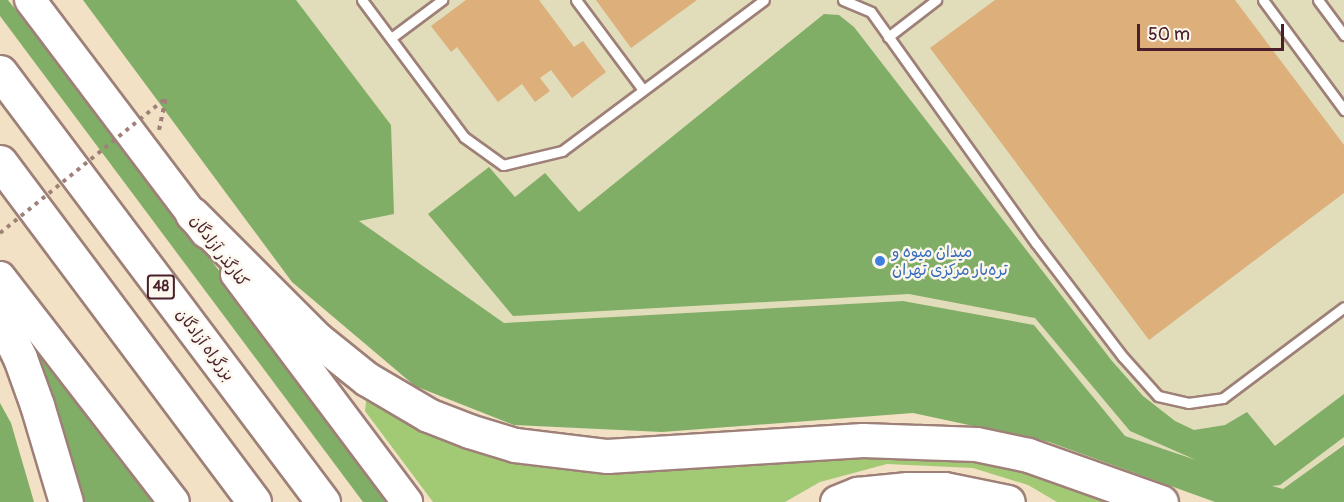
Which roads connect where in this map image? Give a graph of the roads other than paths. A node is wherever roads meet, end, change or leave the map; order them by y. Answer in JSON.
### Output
{"nodes":[{"id":1,"x":30,"y":0,"type":"edge"},
{"id":2,"x":362,"y":0,"type":"edge"},
{"id":3,"x":442,"y":0,"type":"edge"},
{"id":4,"x":576,"y":0,"type":"edge"},
{"id":5,"x":843,"y":0,"type":"edge"},
{"id":6,"x":936,"y":0,"type":"edge"},
{"id":7,"x":1263,"y":0,"type":"edge"},
{"id":8,"x":1318,"y":0,"type":"edge"},
{"id":9,"x":761,"y":1,"type":"edge"},
{"id":10,"x":1344,"y":35,"type":"edge"},
{"id":11,"x":888,"y":37,"type":"junction"},
{"id":12,"x":392,"y":38,"type":"junction"},
{"id":13,"x":0,"y":72,"type":"edge"},
{"id":14,"x":643,"y":90,"type":"junction"},
{"id":15,"x":1344,"y":110,"type":"edge"},
{"id":16,"x":0,"y":162,"type":"edge"},
{"id":17,"x":192,"y":214,"type":"junction"},
{"id":18,"x":0,"y":277,"type":"edge"},
{"id":19,"x":1344,"y":307,"type":"edge"},
{"id":20,"x":0,"y":317,"type":"edge"},
{"id":21,"x":66,"y":502,"type":"edge"},
{"id":22,"x":174,"y":502,"type":"edge"},
{"id":23,"x":254,"y":502,"type":"edge"},
{"id":24,"x":323,"y":502,"type":"edge"},
{"id":25,"x":407,"y":502,"type":"edge"},
{"id":26,"x":837,"y":502,"type":"edge"},
{"id":27,"x":1008,"y":502,"type":"edge"},
{"id":28,"x":1161,"y":502,"type":"edge"}],
"edges":[{"from":1,"to":17,"type":"main road","name":"کنارگذر آزادگان"},
{"from":2,"to":12,"type":"lane"},
{"from":3,"to":12,"type":"lane"},
{"from":4,"to":14,"type":"lane"},
{"from":5,"to":11,"type":"lane"},
{"from":6,"to":11,"type":"lane"},
{"from":7,"to":15,"type":"lane"},
{"from":8,"to":10,"type":"lane"},
{"from":9,"to":14,"type":"lane"},
{"from":11,"to":19,"type":"lane"},
{"from":12,"to":14,"type":"lane"},
{"from":13,"to":24,"type":"highway","name":"بزرگراه آزادگان","number":"48"},
{"from":16,"to":23,"type":"highway"},
{"from":17,"to":25,"type":"main road","name":"کنارگذر آزادگان"},
{"from":17,"to":28,"type":"highway"},
{"from":18,"to":22,"type":"main road"},
{"from":20,"to":21,"type":"highway"},
{"from":26,"to":27,"type":"highway"}]}
